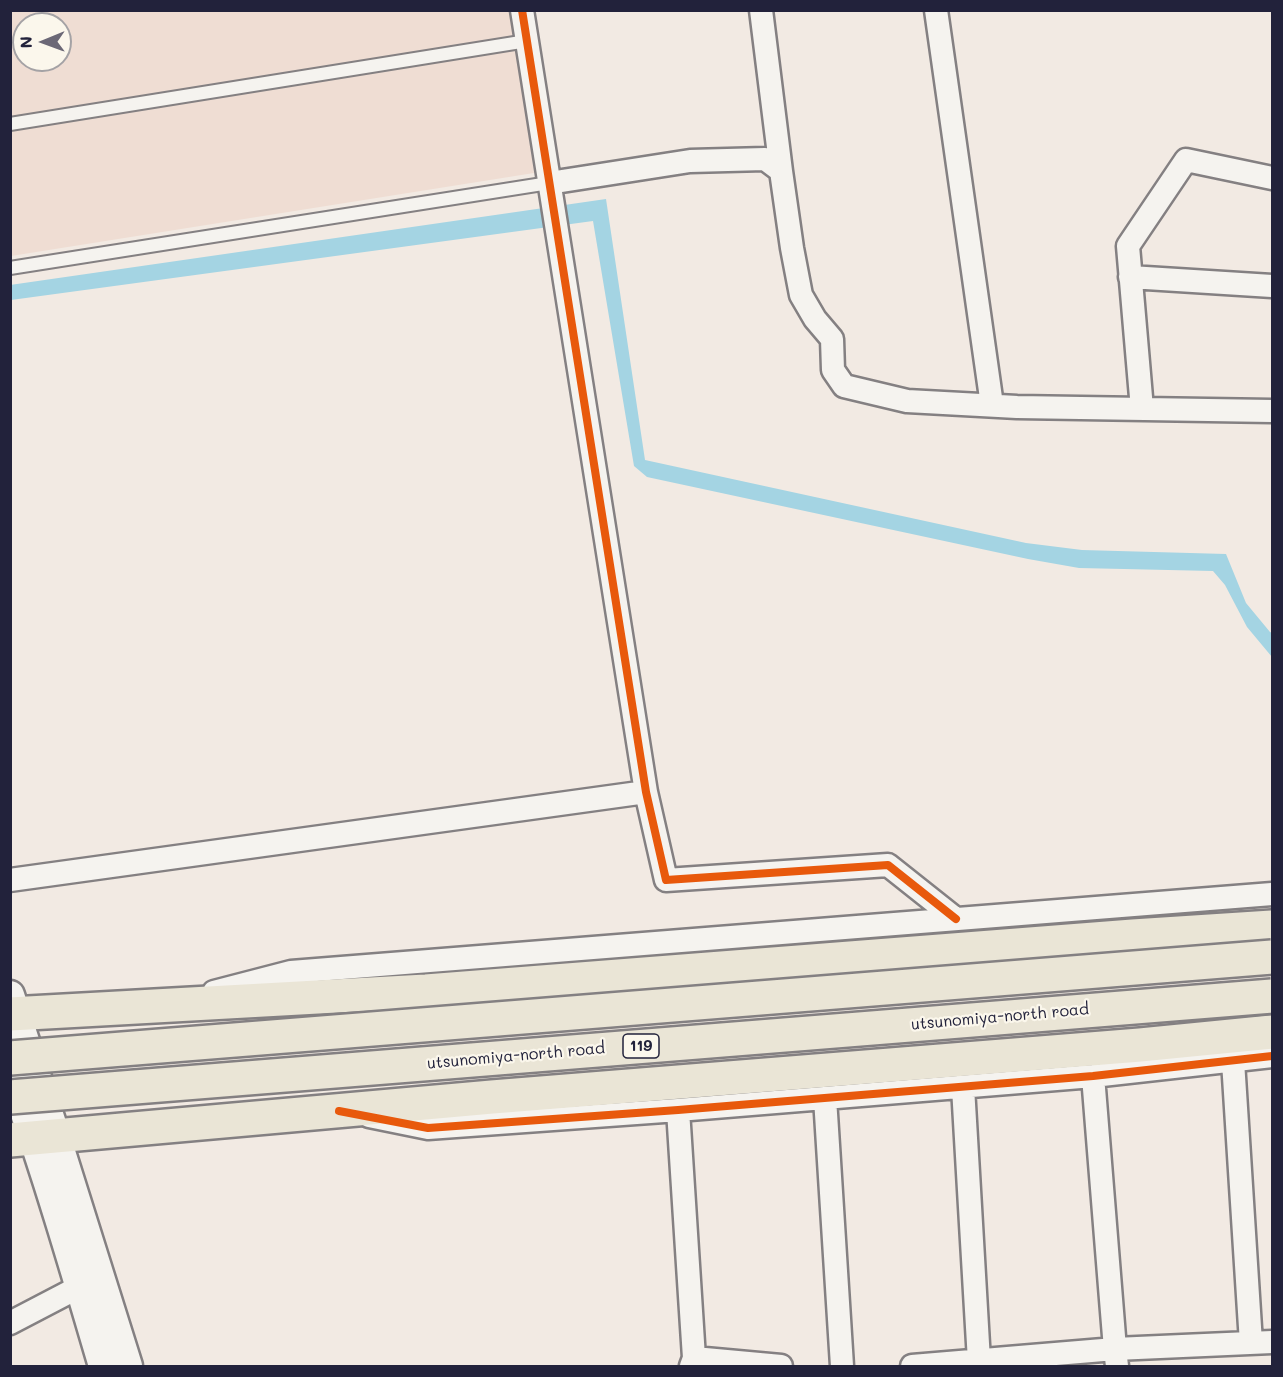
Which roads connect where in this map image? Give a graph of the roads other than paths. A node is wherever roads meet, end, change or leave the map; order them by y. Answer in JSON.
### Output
{"nodes":[{"id":1,"x":522,"y":10,"type":"edge"},
{"id":2,"x":760,"y":10,"type":"edge"},
{"id":3,"x":936,"y":10,"type":"edge"},
{"id":4,"x":527,"y":41,"type":"junction"},
{"id":5,"x":10,"y":124,"type":"edge"},
{"id":6,"x":781,"y":171,"type":"junction"},
{"id":7,"x":1272,"y":178,"type":"edge"},
{"id":8,"x":549,"y":183,"type":"junction"},
{"id":9,"x":10,"y":268,"type":"edge"},
{"id":10,"x":1130,"y":277,"type":"junction"},
{"id":11,"x":1272,"y":286,"type":"edge"},
{"id":12,"x":992,"y":405,"type":"junction"},
{"id":13,"x":1142,"y":409,"type":"junction"},
{"id":14,"x":1272,"y":411,"type":"edge"},
{"id":15,"x":646,"y":792,"type":"junction"},
{"id":16,"x":10,"y":880,"type":"edge"},
{"id":17,"x":1272,"y":894,"type":"edge"},
{"id":18,"x":956,"y":919,"type":"junction"},
{"id":19,"x":1272,"y":927,"type":"edge"},
{"id":20,"x":1272,"y":957,"type":"edge"},
{"id":21,"x":1272,"y":996,"type":"edge"},
{"id":22,"x":166,"y":1005,"type":"junction"},
{"id":23,"x":12,"y":1008,"type":"edge"},
{"id":24,"x":1272,"y":1032,"type":"edge"},
{"id":25,"x":1272,"y":1056,"type":"edge"},
{"id":26,"x":10,"y":1058,"type":"edge"},
{"id":27,"x":1233,"y":1061,"type":"junction"},
{"id":28,"x":10,"y":1071,"type":"edge"},
{"id":29,"x":1093,"y":1076,"type":"junction"},
{"id":30,"x":963,"y":1087,"type":"junction"},
{"id":31,"x":10,"y":1097,"type":"edge"},
{"id":32,"x":825,"y":1098,"type":"junction"},
{"id":33,"x":678,"y":1110,"type":"junction"},
{"id":34,"x":339,"y":1111,"type":"junction"},
{"id":35,"x":34,"y":1138,"type":"edge"},
{"id":36,"x":79,"y":1287,"type":"junction"},
{"id":37,"x":10,"y":1323,"type":"edge"},
{"id":38,"x":1262,"y":1342,"type":"edge"},
{"id":39,"x":1116,"y":1358,"type":"edge"},
{"id":40,"x":979,"y":1361,"type":"junction"},
{"id":41,"x":693,"y":1362,"type":"edge"},
{"id":42,"x":103,"y":1366,"type":"edge"},
{"id":43,"x":128,"y":1366,"type":"edge"},
{"id":44,"x":781,"y":1366,"type":"edge"},
{"id":45,"x":842,"y":1366,"type":"edge"},
{"id":46,"x":912,"y":1366,"type":"edge"}],
"edges":[{"from":1,"to":4,"type":"street"},
{"from":2,"to":6,"type":"street"},
{"from":3,"to":12,"type":"street"},
{"from":4,"to":5,"type":"lane"},
{"from":4,"to":8,"type":"street"},
{"from":6,"to":8,"type":"street"},
{"from":6,"to":12,"type":"street"},
{"from":7,"to":10,"type":"street"},
{"from":8,"to":9,"type":"lane"},
{"from":8,"to":15,"type":"street"},
{"from":10,"to":11,"type":"street"},
{"from":10,"to":13,"type":"street"},
{"from":12,"to":13,"type":"street"},
{"from":13,"to":14,"type":"street"},
{"from":15,"to":16,"type":"street"},
{"from":15,"to":18,"type":"street"},
{"from":17,"to":18,"type":"street"},
{"from":18,"to":22,"type":"street"},
{"from":19,"to":22,"type":"highway"},
{"from":20,"to":26,"type":"highway","bridge":true},
{"from":21,"to":31,"type":"highway","name":"utsunomiya-north road","number":"119","bridge":true},
{"from":22,"to":23,"type":"highway"},
{"from":23,"to":35,"type":"street"},
{"from":24,"to":34,"type":"highway"},
{"from":25,"to":27,"type":"street"},
{"from":27,"to":29,"type":"street"},
{"from":27,"to":38,"type":"street"},
{"from":28,"to":35,"type":"street"},
{"from":29,"to":30,"type":"street"},
{"from":29,"to":39,"type":"street"},
{"from":30,"to":32,"type":"street"},
{"from":30,"to":40,"type":"street"},
{"from":32,"to":33,"type":"street"},
{"from":32,"to":45,"type":"street"},
{"from":33,"to":34,"type":"street"},
{"from":33,"to":41,"type":"street"},
{"from":34,"to":35,"type":"highway"},
{"from":35,"to":36,"type":"street"},
{"from":35,"to":43,"type":"street"},
{"from":36,"to":37,"type":"street"},
{"from":36,"to":42,"type":"street"},
{"from":38,"to":39,"type":"street"},
{"from":39,"to":40,"type":"street"},
{"from":40,"to":46,"type":"street"},
{"from":41,"to":44,"type":"street"}]}
